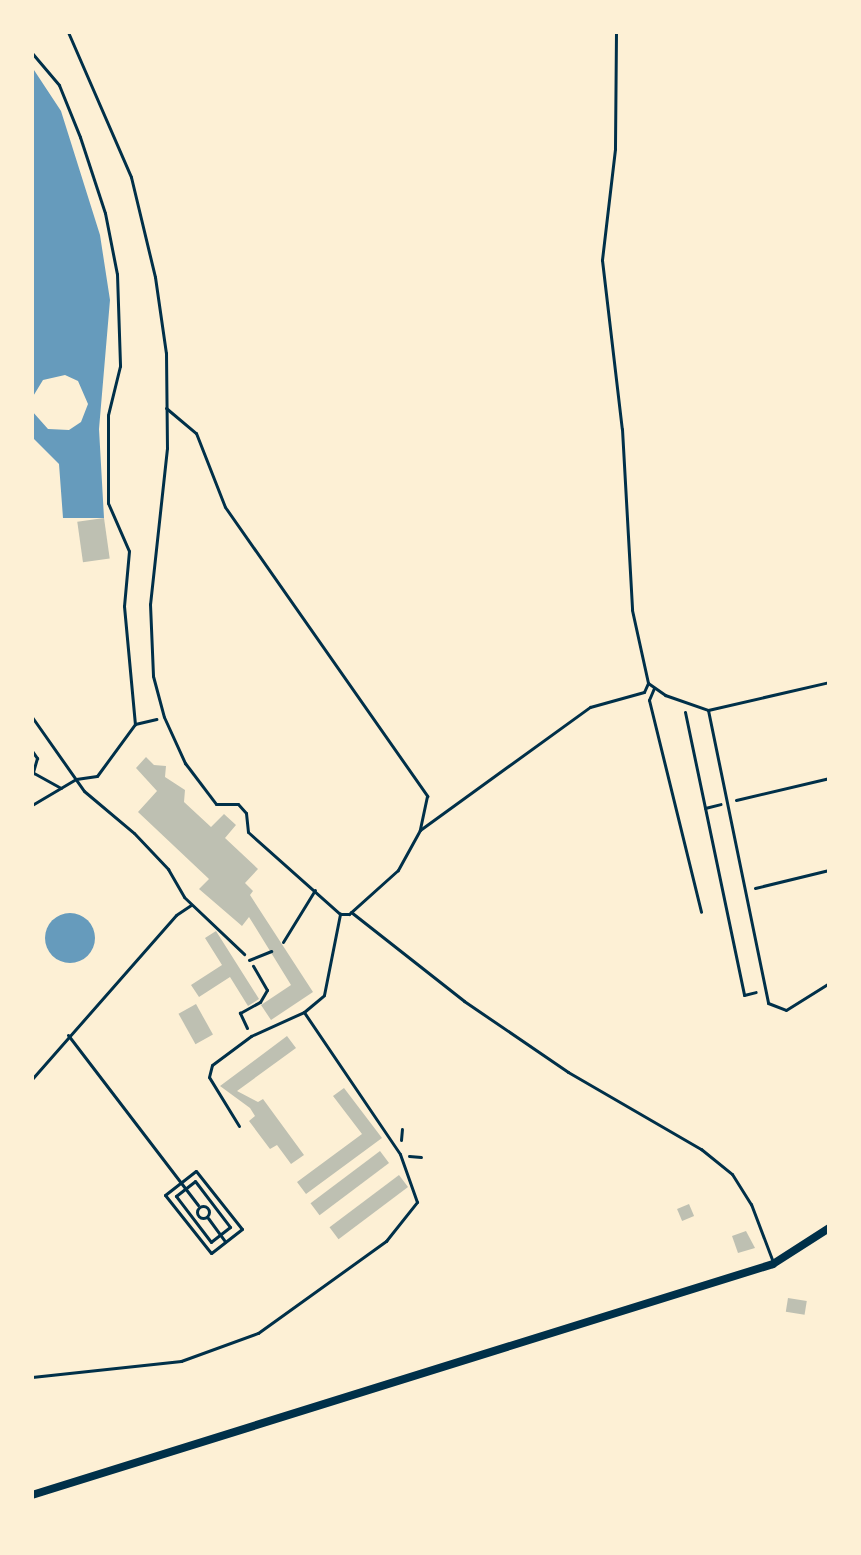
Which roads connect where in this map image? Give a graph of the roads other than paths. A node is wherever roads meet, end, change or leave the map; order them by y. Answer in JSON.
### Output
{"nodes":[{"id":1,"x":68,"y":32,"type":"edge"},
{"id":2,"x":616,"y":32,"type":"edge"},
{"id":3,"x":166,"y":408,"type":"junction"},
{"id":4,"x":829,"y":682,"type":"edge"},
{"id":5,"x":648,"y":683,"type":"junction"},
{"id":6,"x":654,"y":688,"type":"junction"},
{"id":7,"x":708,"y":710,"type":"junction"},
{"id":8,"x":420,"y":830,"type":"junction"},
{"id":9,"x":315,"y":890,"type":"junction"},
{"id":10,"x":351,"y":912,"type":"junction"},
{"id":11,"x":701,"y":912,"type":"dead end"},
{"id":12,"x":340,"y":914,"type":"junction"},
{"id":13,"x":283,"y":942,"type":"dead end"},
{"id":14,"x":271,"y":951,"type":"dead end"},
{"id":15,"x":249,"y":960,"type":"road end"},
{"id":16,"x":829,"y":983,"type":"edge"},
{"id":17,"x":304,"y":1012,"type":"junction"},
{"id":18,"x":239,"y":1126,"type":"dead end"},
{"id":19,"x":829,"y":1228,"type":"edge"},
{"id":20,"x":773,"y":1264,"type":"junction"},
{"id":21,"x":32,"y":1377,"type":"edge"},
{"id":22,"x":32,"y":1495,"type":"edge"}],
"edges":[{"from":1,"to":3,"type":"lane"},
{"from":2,"to":5,"type":"lane"},
{"from":3,"to":8,"type":"lane"},
{"from":3,"to":9,"type":"lane"},
{"from":4,"to":7,"type":"lane"},
{"from":5,"to":6,"type":"lane"},
{"from":5,"to":8,"type":"lane"},
{"from":6,"to":7,"type":"lane"},
{"from":6,"to":11,"type":"lane"},
{"from":7,"to":16,"type":"lane"},
{"from":8,"to":10,"type":"lane"},
{"from":9,"to":12,"type":"lane"},
{"from":9,"to":13,"type":"lane"},
{"from":10,"to":12,"type":"lane"},
{"from":10,"to":20,"type":"lane"},
{"from":12,"to":17,"type":"lane"},
{"from":14,"to":15,"type":"lane"},
{"from":17,"to":18,"type":"lane"},
{"from":17,"to":21,"type":"lane"},
{"from":19,"to":20,"type":"street"},
{"from":20,"to":22,"type":"street"}]}
